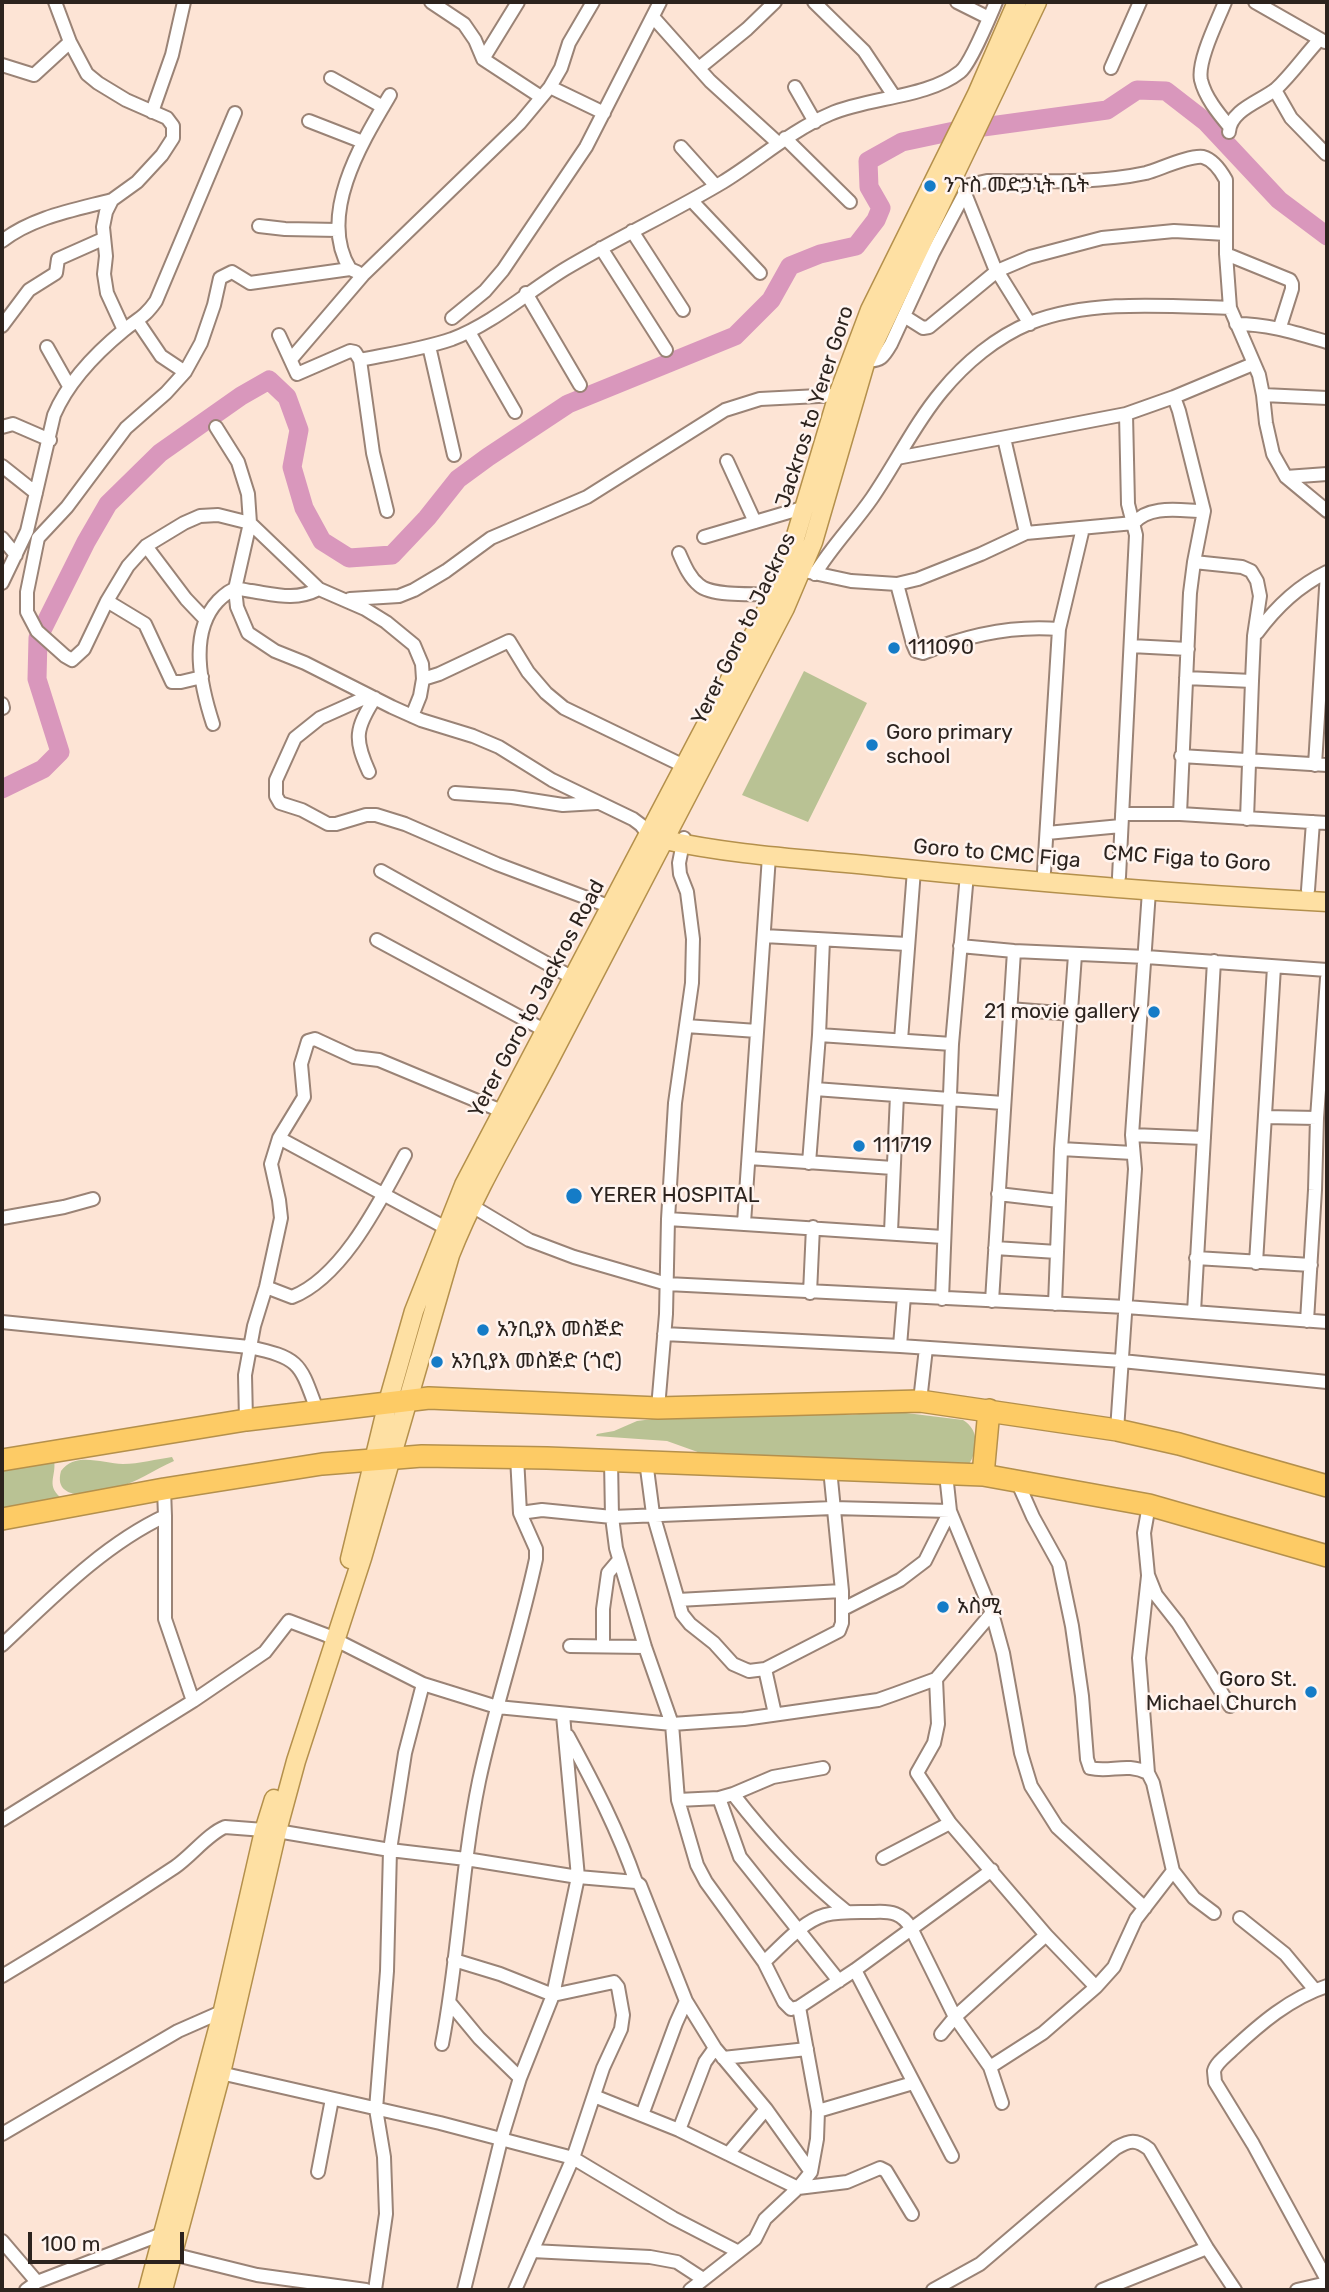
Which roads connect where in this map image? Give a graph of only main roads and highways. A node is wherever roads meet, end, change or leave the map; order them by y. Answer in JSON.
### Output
{"nodes":[{"id":1,"x":1017,"y":2,"type":"edge"},
{"id":2,"x":1037,"y":2,"type":"edge"},
{"id":3,"x":663,"y":833,"type":"junction"},
{"id":4,"x":1327,"y":890,"type":"edge"},
{"id":5,"x":1327,"y":902,"type":"edge"},
{"id":6,"x":398,"y":1401,"type":"junction"},
{"id":7,"x":989,"y":1410,"type":"junction"},
{"id":8,"x":2,"y":1460,"type":"edge"},
{"id":9,"x":383,"y":1460,"type":"junction"},
{"id":10,"x":983,"y":1475,"type":"junction"},
{"id":11,"x":1327,"y":1486,"type":"edge"},
{"id":12,"x":2,"y":1519,"type":"edge"},
{"id":13,"x":1327,"y":1556,"type":"edge"},
{"id":14,"x":167,"y":2244,"type":"junction"},
{"id":15,"x":148,"y":2290,"type":"edge"},
{"id":16,"x":163,"y":2290,"type":"edge"}],
"edges":[{"from":1,"to":3,"type":"main road","name":"Jackros to Yerer Goro"},
{"from":2,"to":3,"type":"main road","name":"Yerer Goro to Jackros"},
{"from":3,"to":4,"type":"main road","name":"CMC Figa to Goro"},
{"from":3,"to":5,"type":"main road","name":"Goro to CMC Figa"},
{"from":3,"to":6,"type":"main road"},
{"from":3,"to":6,"type":"main road","name":"Yerer Goro to Jackros Road"},
{"from":6,"to":7,"type":"highway"},
{"from":6,"to":8,"type":"highway"},
{"from":6,"to":9,"type":"main road"},
{"from":7,"to":10,"type":"highway"},
{"from":7,"to":11,"type":"highway"},
{"from":9,"to":10,"type":"highway"},
{"from":9,"to":12,"type":"highway"},
{"from":9,"to":14,"type":"main road"},
{"from":10,"to":13,"type":"highway"},
{"from":14,"to":15,"type":"main road"},
{"from":14,"to":16,"type":"main road"}]}
